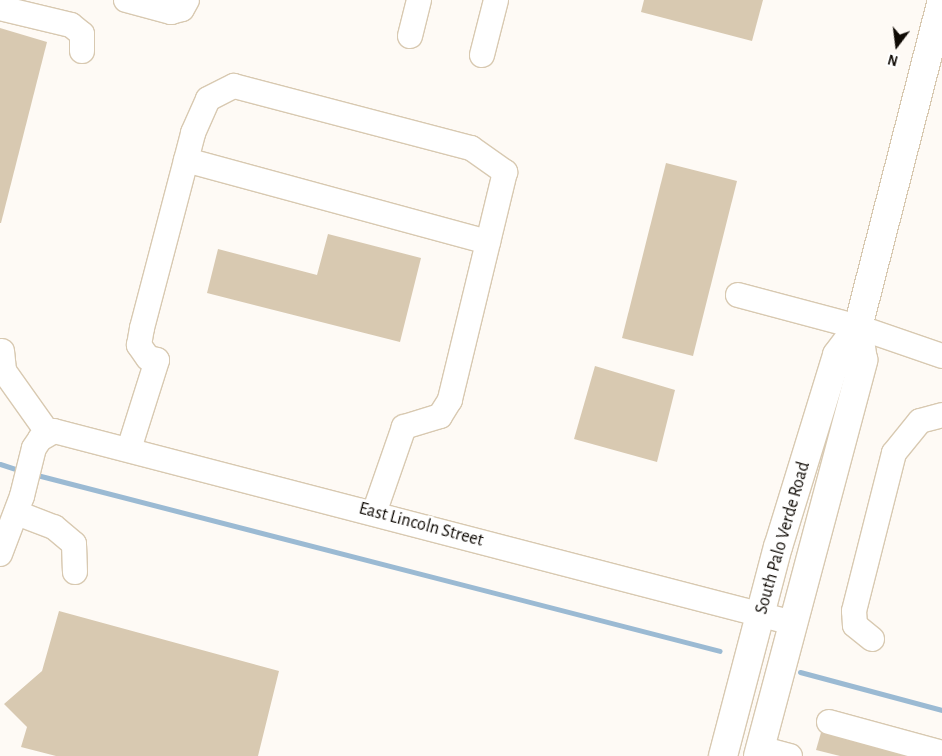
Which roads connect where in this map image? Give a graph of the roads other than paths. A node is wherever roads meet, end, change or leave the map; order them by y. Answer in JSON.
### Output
{"nodes":[{"id":1,"x":126,"y":0,"type":"edge"},
{"id":2,"x":187,"y":0,"type":"edge"},
{"id":3,"x":419,"y":0,"type":"edge"},
{"id":4,"x":496,"y":0,"type":"edge"},
{"id":5,"x":942,"y":0,"type":"edge"},
{"id":6,"x":0,"y":8,"type":"edge"},
{"id":7,"x":410,"y":36,"type":"dead end"},
{"id":8,"x":82,"y":51,"type":"dead end"},
{"id":9,"x":482,"y":55,"type":"dead end"},
{"id":10,"x":186,"y":160,"type":"junction"},
{"id":11,"x":488,"y":242,"type":"junction"},
{"id":12,"x":738,"y":295,"type":"dead end"},
{"id":13,"x":858,"y":327,"type":"junction"},
{"id":14,"x":2,"y":351,"type":"dead end"},
{"id":15,"x":942,"y":356,"type":"edge"},
{"id":16,"x":7,"y":387,"type":"edge"},
{"id":17,"x":942,"y":415,"type":"edge"},
{"id":18,"x":44,"y":426,"type":"junction"},
{"id":19,"x":129,"y":449,"type":"junction"},
{"id":20,"x":20,"y":504,"type":"junction"},
{"id":21,"x":374,"y":513,"type":"junction"},
{"id":22,"x":2,"y":546,"type":"edge"},
{"id":23,"x":74,"y":572,"type":"dead end"},
{"id":24,"x":761,"y":613,"type":"junction"},
{"id":25,"x":793,"y":623,"type":"junction"},
{"id":26,"x":872,"y":639,"type":"dead end"},
{"id":27,"x":829,"y":722,"type":"dead end"},
{"id":28,"x":759,"y":752,"type":"edge"},
{"id":29,"x":942,"y":753,"type":"edge"},
{"id":30,"x":722,"y":756,"type":"edge"},
{"id":31,"x":790,"y":756,"type":"edge"}],
"edges":[{"from":1,"to":2,"type":"street"},
{"from":3,"to":7,"type":"street"},
{"from":4,"to":9,"type":"street"},
{"from":5,"to":13,"type":"main road","name":"South Palo Verde Road"},
{"from":6,"to":8,"type":"street"},
{"from":10,"to":11,"type":"street"},
{"from":10,"to":11,"type":"street"},
{"from":10,"to":19,"type":"street"},
{"from":11,"to":21,"type":"street"},
{"from":12,"to":13,"type":"street"},
{"from":13,"to":15,"type":"street"},
{"from":13,"to":24,"type":"main road","name":"South Palo Verde Road"},
{"from":13,"to":25,"type":"main road","name":"South Palo Verde Road"},
{"from":14,"to":16,"type":"street"},
{"from":16,"to":18,"type":"street"},
{"from":17,"to":26,"type":"street"},
{"from":18,"to":19,"type":"street","name":"East Lincoln Street"},
{"from":18,"to":20,"type":"street"},
{"from":19,"to":21,"type":"street","name":"East Lincoln Street"},
{"from":20,"to":22,"type":"street"},
{"from":20,"to":23,"type":"street"},
{"from":21,"to":24,"type":"street","name":"East Lincoln Street"},
{"from":24,"to":25,"type":"street","name":"East Lincoln Street"},
{"from":24,"to":30,"type":"main road","name":"South Palo Verde Road"},
{"from":25,"to":28,"type":"main road","name":"South Palo Verde Road"},
{"from":27,"to":29,"type":"street"},
{"from":28,"to":31,"type":"street"}]}
